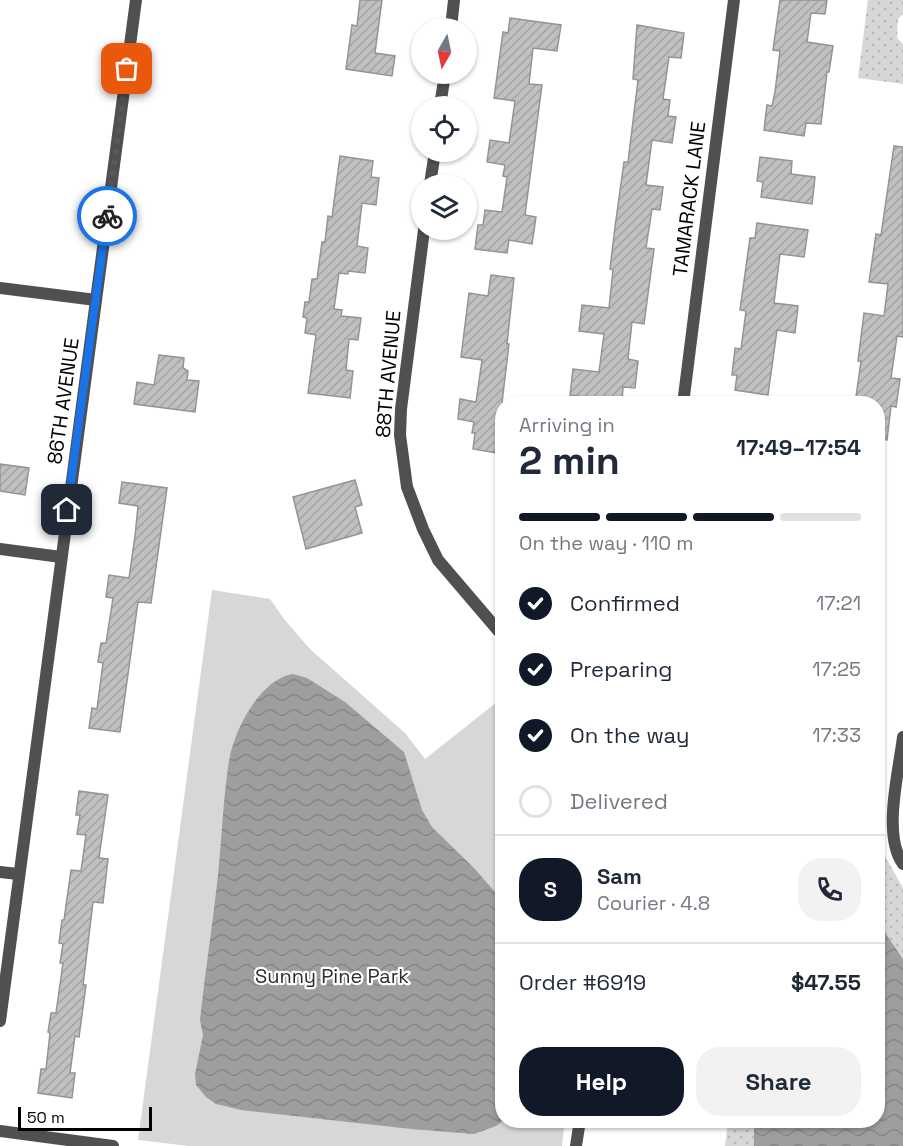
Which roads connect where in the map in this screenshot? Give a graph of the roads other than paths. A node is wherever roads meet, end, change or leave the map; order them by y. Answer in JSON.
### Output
{"nodes":[{"id":1,"x":136,"y":0,"type":"edge"},
{"id":2,"x":454,"y":0,"type":"edge"},
{"id":3,"x":734,"y":0,"type":"edge"},
{"id":4,"x":452,"y":18,"type":"edge"},
{"id":5,"x":423,"y":240,"type":"edge"},
{"id":6,"x":0,"y":288,"type":"edge"},
{"id":7,"x":96,"y":300,"type":"junction"},
{"id":8,"x":684,"y":396,"type":"edge"},
{"id":9,"x":0,"y":549,"type":"edge"},
{"id":10,"x":61,"y":557,"type":"junction"},
{"id":11,"x":495,"y":627,"type":"edge"},
{"id":12,"x":903,"y":737,"type":"edge"},
{"id":13,"x":903,"y":864,"type":"edge"},
{"id":14,"x":0,"y":873,"type":"edge"},
{"id":15,"x":18,"y":874,"type":"junction"},
{"id":16,"x":0,"y":1021,"type":"edge"},
{"id":17,"x":579,"y":1128,"type":"edge"},
{"id":18,"x":0,"y":1131,"type":"edge"},
{"id":19,"x":113,"y":1146,"type":"edge"},
{"id":20,"x":576,"y":1146,"type":"edge"}],
"edges":[{"from":1,"to":7,"type":"street","name":"86TH AVENUE"},
{"from":2,"to":4,"type":"street"},
{"from":3,"to":8,"type":"street","name":"TAMARACK LANE"},
{"from":5,"to":11,"type":"street","name":"88TH AVENUE"},
{"from":6,"to":7,"type":"street"},
{"from":7,"to":10,"type":"street","name":"86TH AVENUE"},
{"from":9,"to":10,"type":"street"},
{"from":10,"to":15,"type":"street","name":"86TH AVENUE"},
{"from":12,"to":13,"type":"street"},
{"from":14,"to":15,"type":"street"},
{"from":15,"to":16,"type":"street","name":"86TH AVENUE"},
{"from":17,"to":20,"type":"street"},
{"from":18,"to":19,"type":"street"}]}
